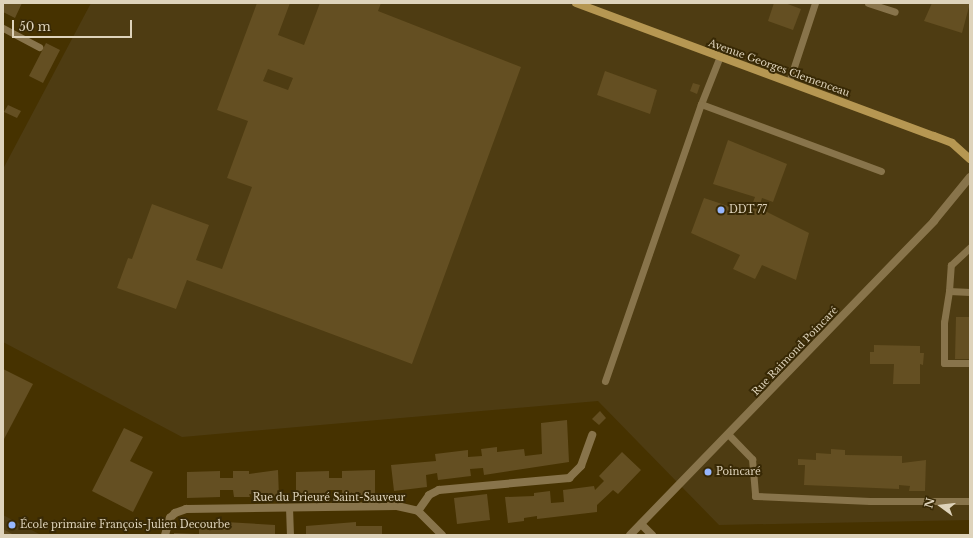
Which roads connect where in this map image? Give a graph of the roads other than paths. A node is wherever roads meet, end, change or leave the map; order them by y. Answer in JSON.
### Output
{"nodes":[{"id":1,"x":576,"y":3,"type":"edge"},
{"id":2,"x":815,"y":3,"type":"edge"},
{"id":3,"x":868,"y":3,"type":"edge"},
{"id":4,"x":895,"y":12,"type":"dead end"},
{"id":5,"x":3,"y":28,"type":"edge"},
{"id":6,"x":39,"y":47,"type":"dead end"},
{"id":7,"x":720,"y":56,"type":"junction"},
{"id":8,"x":789,"y":82,"type":"junction"},
{"id":9,"x":701,"y":104,"type":"junction"},
{"id":10,"x":970,"y":159,"type":"edge"},
{"id":11,"x":881,"y":171,"type":"dead end"},
{"id":12,"x":970,"y":177,"type":"edge"},
{"id":13,"x":970,"y":247,"type":"edge"},
{"id":14,"x":949,"y":291,"type":"junction"},
{"id":15,"x":970,"y":292,"type":"edge"},
{"id":16,"x":970,"y":363,"type":"edge"},
{"id":17,"x":605,"y":381,"type":"dead end"},
{"id":18,"x":728,"y":434,"type":"junction"},
{"id":19,"x":592,"y":435,"type":"dead end"},
{"id":20,"x":970,"y":501,"type":"edge"},
{"id":21,"x":289,"y":507,"type":"junction"},
{"id":22,"x":418,"y":510,"type":"junction"},
{"id":23,"x":641,"y":524,"type":"junction"},
{"id":24,"x":165,"y":535,"type":"edge"},
{"id":25,"x":290,"y":535,"type":"edge"},
{"id":26,"x":442,"y":535,"type":"edge"},
{"id":27,"x":630,"y":535,"type":"edge"},
{"id":28,"x":652,"y":535,"type":"edge"}],
"edges":[{"from":1,"to":7,"type":"street","name":"Avenue Georges Clemenceau"},
{"from":2,"to":8,"type":"lane"},
{"from":3,"to":4,"type":"lane"},
{"from":5,"to":6,"type":"lane"},
{"from":7,"to":8,"type":"street","name":"Avenue Georges Clemenceau"},
{"from":7,"to":9,"type":"lane"},
{"from":8,"to":10,"type":"street","name":"Avenue Georges Clemenceau"},
{"from":9,"to":11,"type":"lane"},
{"from":9,"to":17,"type":"lane"},
{"from":12,"to":18,"type":"street","name":"Rue Raimond Poincaré"},
{"from":13,"to":14,"type":"lane"},
{"from":14,"to":15,"type":"lane"},
{"from":14,"to":16,"type":"lane"},
{"from":18,"to":20,"type":"lane"},
{"from":18,"to":23,"type":"street","name":"Rue Raimond Poincaré"},
{"from":19,"to":22,"type":"street","name":"Rue du Prieuré Saint-Sauveur"},
{"from":21,"to":22,"type":"street","name":"Rue du Prieuré Saint-Sauveur"},
{"from":21,"to":24,"type":"street","name":"Rue du Prieuré Saint-Sauveur"},
{"from":21,"to":25,"type":"lane"},
{"from":22,"to":26,"type":"street"},
{"from":23,"to":27,"type":"street","name":"Rue Raimond Poincaré"},
{"from":23,"to":28,"type":"street"}]}
